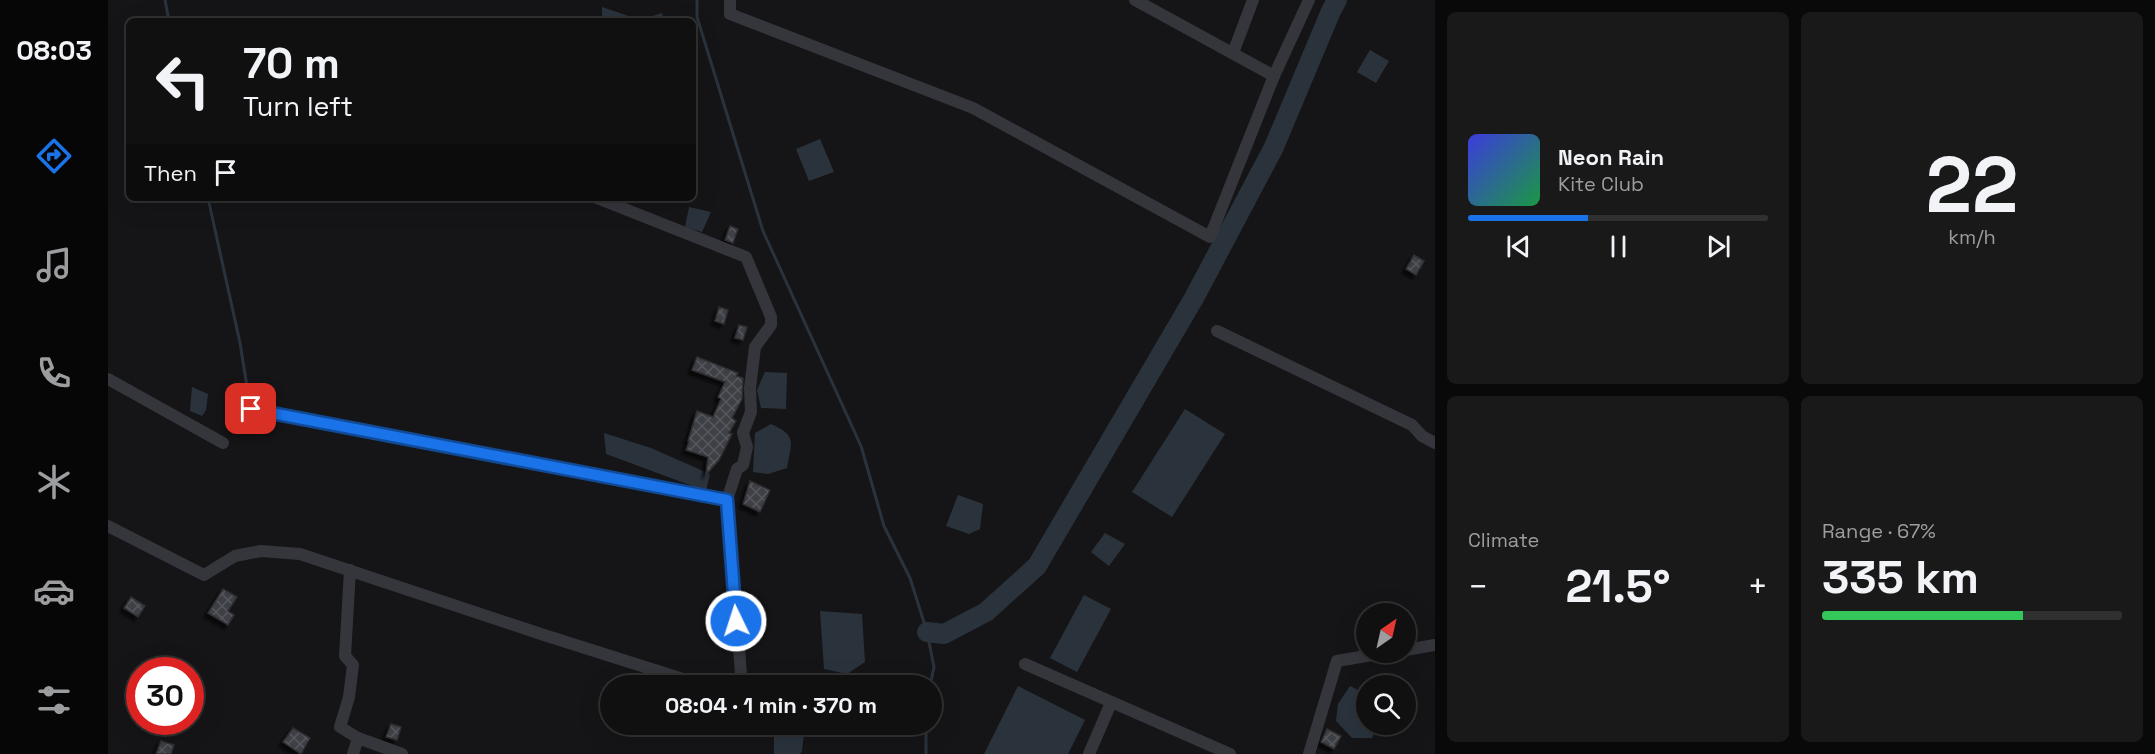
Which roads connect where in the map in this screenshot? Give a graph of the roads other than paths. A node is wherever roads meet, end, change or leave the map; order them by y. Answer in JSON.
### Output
{"nodes":[{"id":1,"x":730,"y":0,"type":"edge"},
{"id":2,"x":1135,"y":0,"type":"edge"},
{"id":3,"x":1253,"y":0,"type":"edge"},
{"id":4,"x":1309,"y":0,"type":"edge"},
{"id":5,"x":1233,"y":53,"type":"junction"},
{"id":6,"x":1274,"y":76,"type":"junction"},
{"id":7,"x":605,"y":201,"type":"edge"},
{"id":8,"x":1218,"y":331,"type":"dead end"},
{"id":9,"x":108,"y":379,"type":"edge"},
{"id":10,"x":251,"y":409,"type":"dead end"},
{"id":11,"x":1435,"y":442,"type":"edge"},
{"id":12,"x":223,"y":443,"type":"dead end"},
{"id":13,"x":727,"y":500,"type":"junction"},
{"id":14,"x":108,"y":526,"type":"edge"},
{"id":15,"x":350,"y":570,"type":"junction"},
{"id":16,"x":1435,"y":645,"type":"edge"},
{"id":17,"x":1416,"y":648,"type":"edge"},
{"id":18,"x":1356,"y":658,"type":"edge"},
{"id":19,"x":1025,"y":664,"type":"dead end"},
{"id":20,"x":670,"y":675,"type":"edge"},
{"id":21,"x":741,"y":675,"type":"edge"},
{"id":22,"x":1111,"y":703,"type":"junction"},
{"id":23,"x":358,"y":738,"type":"junction"},
{"id":24,"x":353,"y":754,"type":"edge"},
{"id":25,"x":402,"y":754,"type":"edge"},
{"id":26,"x":1089,"y":754,"type":"edge"},
{"id":27,"x":1230,"y":754,"type":"edge"},
{"id":28,"x":1309,"y":754,"type":"edge"}],
"edges":[{"from":1,"to":6,"type":"street"},
{"from":2,"to":5,"type":"street"},
{"from":3,"to":5,"type":"street"},
{"from":4,"to":6,"type":"street"},
{"from":5,"to":6,"type":"street"},
{"from":7,"to":13,"type":"street"},
{"from":8,"to":11,"type":"street"},
{"from":9,"to":12,"type":"street"},
{"from":10,"to":13,"type":"street"},
{"from":13,"to":21,"type":"street"},
{"from":14,"to":15,"type":"street"},
{"from":15,"to":20,"type":"street"},
{"from":15,"to":23,"type":"street"},
{"from":16,"to":17,"type":"street"},
{"from":18,"to":28,"type":"street"},
{"from":19,"to":22,"type":"street"},
{"from":22,"to":26,"type":"street"},
{"from":22,"to":27,"type":"street"},
{"from":23,"to":24,"type":"street"},
{"from":23,"to":25,"type":"street"}]}
